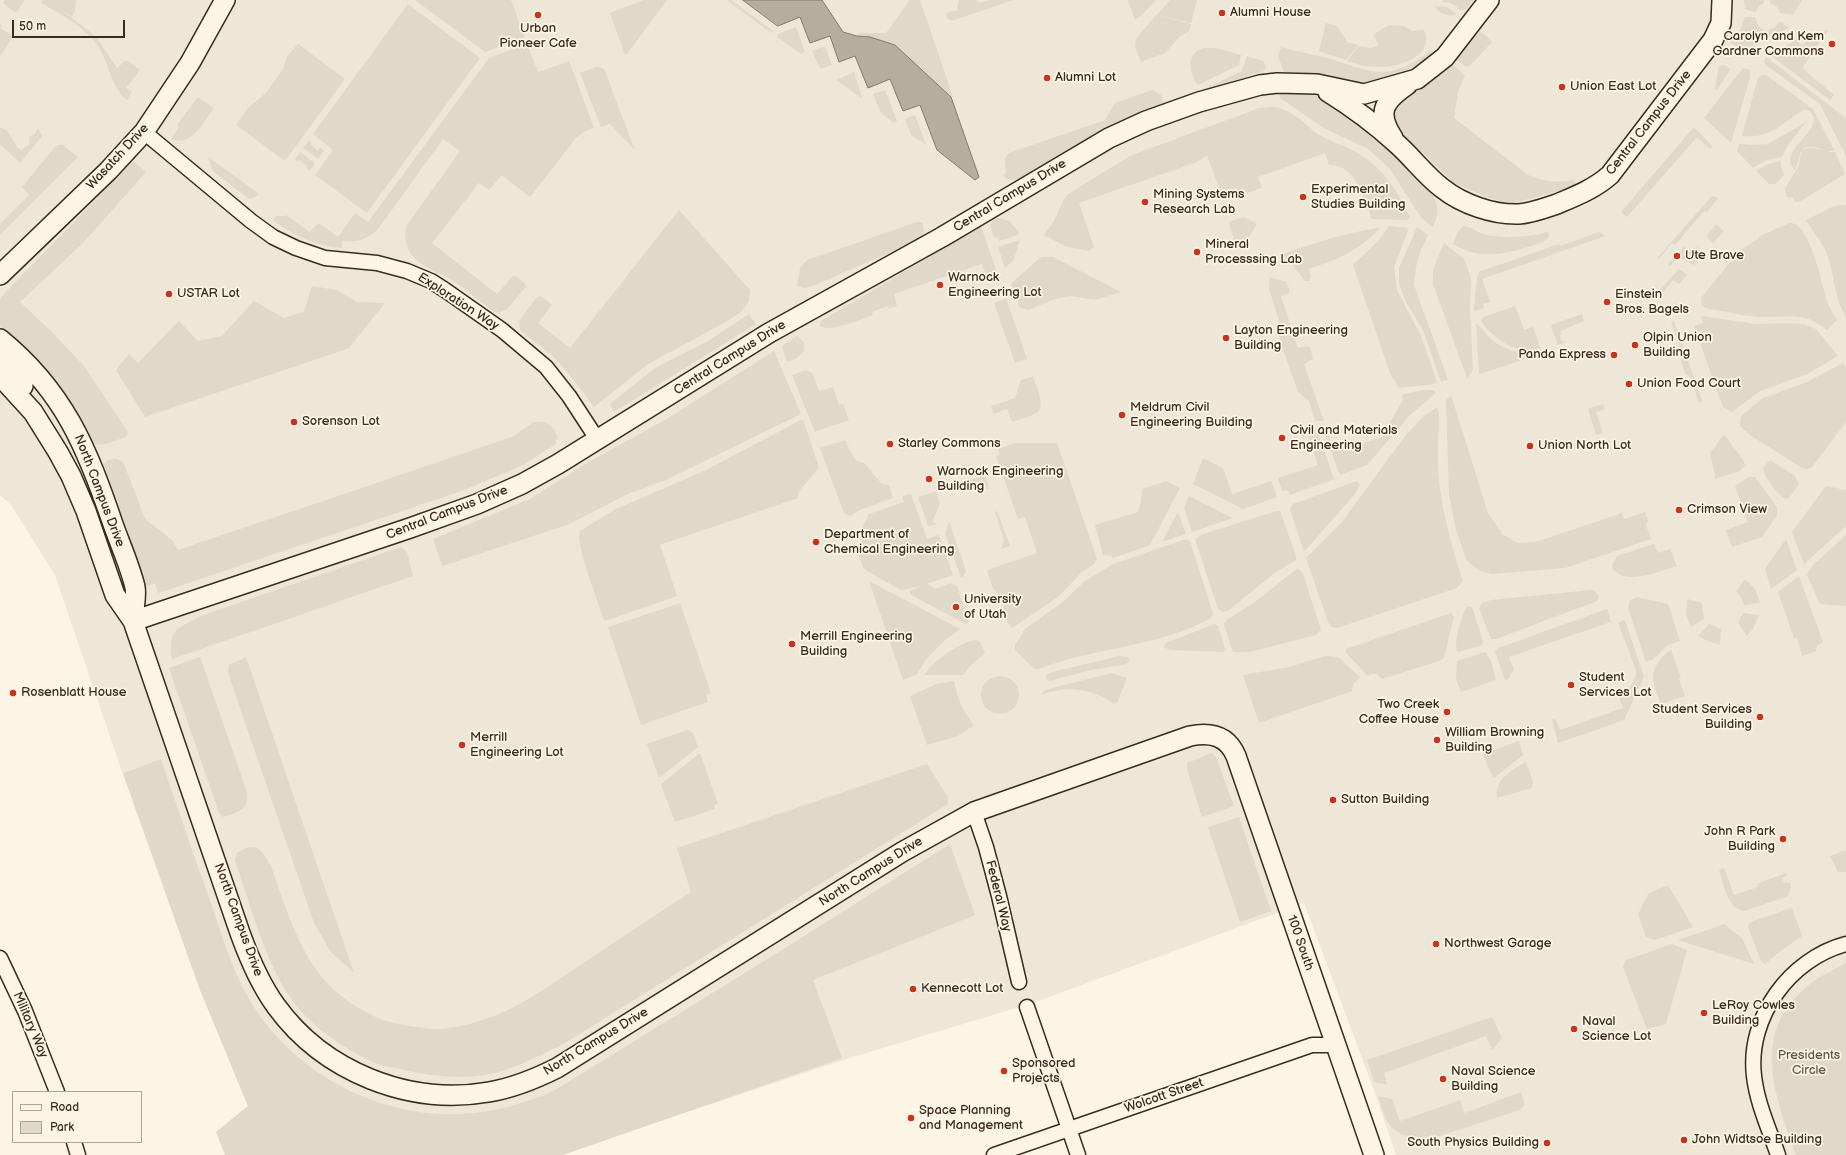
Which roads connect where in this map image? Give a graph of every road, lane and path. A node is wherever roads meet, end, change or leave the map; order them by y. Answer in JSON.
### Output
{"nodes":[{"id":1,"x":225,"y":0,"type":"edge"},
{"id":2,"x":1489,"y":0,"type":"edge"},
{"id":3,"x":1722,"y":0,"type":"edge"},
{"id":4,"x":1417,"y":79,"type":"junction"},
{"id":5,"x":1317,"y":84,"type":"junction"},
{"id":6,"x":144,"y":132,"type":"junction"},
{"id":7,"x":1397,"y":144,"type":"junction"},
{"id":8,"x":0,"y":276,"type":"edge"},
{"id":9,"x":0,"y":339,"type":"edge"},
{"id":10,"x":0,"y":358,"type":"edge"},
{"id":11,"x":0,"y":376,"type":"edge"},
{"id":12,"x":33,"y":412,"type":"junction"},
{"id":13,"x":597,"y":439,"type":"junction"},
{"id":14,"x":133,"y":621,"type":"junction"},
{"id":15,"x":1219,"y":736,"type":"joint"},
{"id":16,"x":974,"y":812,"type":"junction"},
{"id":17,"x":1846,"y":944,"type":"edge"},
{"id":18,"x":0,"y":958,"type":"edge"},
{"id":19,"x":1019,"y":982,"type":"dead end"},
{"id":20,"x":1027,"y":1007,"type":"dead end"},
{"id":21,"x":1335,"y":1045,"type":"junction"},
{"id":22,"x":57,"y":1091,"type":"edge"},
{"id":23,"x":1069,"y":1129,"type":"junction"},
{"id":24,"x":74,"y":1143,"type":"edge"},
{"id":25,"x":78,"y":1155,"type":"edge"},
{"id":26,"x":994,"y":1155,"type":"edge"},
{"id":27,"x":1078,"y":1155,"type":"edge"},
{"id":28,"x":1374,"y":1155,"type":"edge"},
{"id":29,"x":1778,"y":1155,"type":"edge"}],
"edges":[{"from":1,"to":6,"type":"main road","name":"Wasatch Drive"},
{"from":2,"to":4,"type":"main road","name":"Central Campus Drive"},
{"from":3,"to":7,"type":"main road","name":"Central Campus Drive"},
{"from":4,"to":5,"type":"main road","name":"Central Campus Drive"},
{"from":4,"to":7,"type":"main road"},
{"from":5,"to":7,"type":"main road","name":"Central Campus Drive"},
{"from":5,"to":13,"type":"main road","name":"Central Campus Drive"},
{"from":6,"to":8,"type":"main road","name":"Wasatch Drive"},
{"from":6,"to":13,"type":"street","name":"Exploration Way"},
{"from":9,"to":14,"type":"main road","name":"North Campus Drive"},
{"from":10,"to":12,"type":"main road"},
{"from":11,"to":12,"type":"main road","name":"North Campus Drive"},
{"from":12,"to":14,"type":"main road","name":"North Campus Drive"},
{"from":13,"to":14,"type":"main road","name":"Central Campus Drive"},
{"from":14,"to":16,"type":"main road","name":"North Campus Drive"},
{"from":15,"to":16,"type":"main road","name":"North Campus Drive"},
{"from":15,"to":21,"type":"main road","name":"100 South"},
{"from":16,"to":19,"type":"street","name":"Federal Way"},
{"from":17,"to":29,"type":"street"},
{"from":18,"to":22,"type":"street","name":"Military Way"},
{"from":20,"to":23,"type":"street"},
{"from":21,"to":23,"type":"street","name":"Wolcott Street"},
{"from":21,"to":28,"type":"main road","name":"100 South"},
{"from":23,"to":26,"type":"street","name":"Wolcott Street"},
{"from":23,"to":27,"type":"street"},
{"from":24,"to":25,"type":"street"}]}
